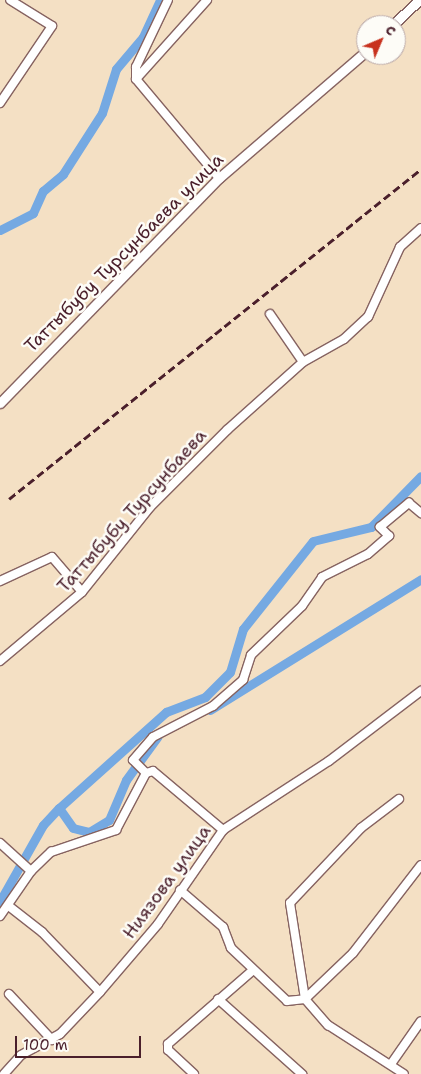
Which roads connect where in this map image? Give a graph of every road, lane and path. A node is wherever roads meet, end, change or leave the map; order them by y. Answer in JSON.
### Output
{"nodes":[{"id":1,"x":10,"y":0,"type":"edge"},
{"id":2,"x":168,"y":0,"type":"edge"},
{"id":3,"x":207,"y":0,"type":"edge"},
{"id":4,"x":419,"y":0,"type":"edge"},
{"id":5,"x":403,"y":15,"type":"edge"},
{"id":6,"x":356,"y":60,"type":"edge"},
{"id":7,"x":136,"y":79,"type":"junction"},
{"id":8,"x":0,"y":103,"type":"edge"},
{"id":9,"x":219,"y":178,"type":"junction"},
{"id":10,"x":421,"y":228,"type":"edge"},
{"id":11,"x":270,"y":314,"type":"dead end"},
{"id":12,"x":303,"y":362,"type":"junction"},
{"id":13,"x":0,"y":403,"type":"edge"},
{"id":14,"x":421,"y":512,"type":"edge"},
{"id":15,"x":0,"y":581,"type":"edge"},
{"id":16,"x":82,"y":592,"type":"junction"},
{"id":17,"x":0,"y":661,"type":"edge"},
{"id":18,"x":421,"y":691,"type":"edge"},
{"id":19,"x":140,"y":769,"type":"junction"},
{"id":20,"x":399,"y":799,"type":"dead end"},
{"id":21,"x":223,"y":830,"type":"junction"},
{"id":22,"x":0,"y":843,"type":"edge"},
{"id":23,"x":421,"y":865,"type":"edge"},
{"id":24,"x":29,"y":869,"type":"junction"},
{"id":25,"x":180,"y":890,"type":"junction"},
{"id":26,"x":10,"y":907,"type":"junction"},
{"id":27,"x":0,"y":916,"type":"edge"},
{"id":28,"x":253,"y":970,"type":"junction"},
{"id":29,"x":100,"y":992,"type":"junction"},
{"id":30,"x":9,"y":994,"type":"dead end"},
{"id":31,"x":218,"y":999,"type":"junction"},
{"id":32,"x":305,"y":999,"type":"junction"},
{"id":33,"x":421,"y":1021,"type":"edge"},
{"id":34,"x":52,"y":1040,"type":"junction"},
{"id":35,"x":391,"y":1064,"type":"junction"},
{"id":36,"x":4,"y":1074,"type":"edge"},
{"id":37,"x":194,"y":1074,"type":"edge"},
{"id":38,"x":302,"y":1074,"type":"edge"},
{"id":39,"x":403,"y":1074,"type":"edge"}],
"edges":[{"from":1,"to":8,"type":"street"},
{"from":2,"to":7,"type":"street"},
{"from":3,"to":7,"type":"street"},
{"from":4,"to":5,"type":"street"},
{"from":6,"to":9,"type":"street","name":"Таттыбубу Турсунбаева улица"},
{"from":7,"to":9,"type":"street"},
{"from":9,"to":13,"type":"street","name":"Таттыбубу Турсунбаева улица"},
{"from":10,"to":12,"type":"street","name":"Таттыбубу Турсунбаева"},
{"from":11,"to":12,"type":"street"},
{"from":12,"to":16,"type":"street","name":"Таттыбубу Турсунбаева"},
{"from":14,"to":19,"type":"street"},
{"from":15,"to":16,"type":"street"},
{"from":16,"to":17,"type":"street","name":"Таттыбубу Турсунбаева"},
{"from":18,"to":21,"type":"street","name":"Ниязова улица"},
{"from":19,"to":21,"type":"street"},
{"from":19,"to":24,"type":"street"},
{"from":20,"to":32,"type":"street"},
{"from":21,"to":25,"type":"street","name":"Ниязова улица"},
{"from":22,"to":24,"type":"street"},
{"from":23,"to":32,"type":"street"},
{"from":24,"to":26,"type":"street"},
{"from":25,"to":28,"type":"street"},
{"from":25,"to":29,"type":"street","name":"Ниязова улица"},
{"from":26,"to":27,"type":"street"},
{"from":26,"to":29,"type":"street"},
{"from":28,"to":31,"type":"street"},
{"from":28,"to":32,"type":"street"},
{"from":29,"to":34,"type":"street","name":"Ниязова улица"},
{"from":30,"to":34,"type":"street"},
{"from":31,"to":37,"type":"street"},
{"from":31,"to":38,"type":"street"},
{"from":32,"to":35,"type":"street"},
{"from":33,"to":35,"type":"street"},
{"from":34,"to":36,"type":"street","name":"Ниязова улица"},
{"from":35,"to":39,"type":"street"}]}
